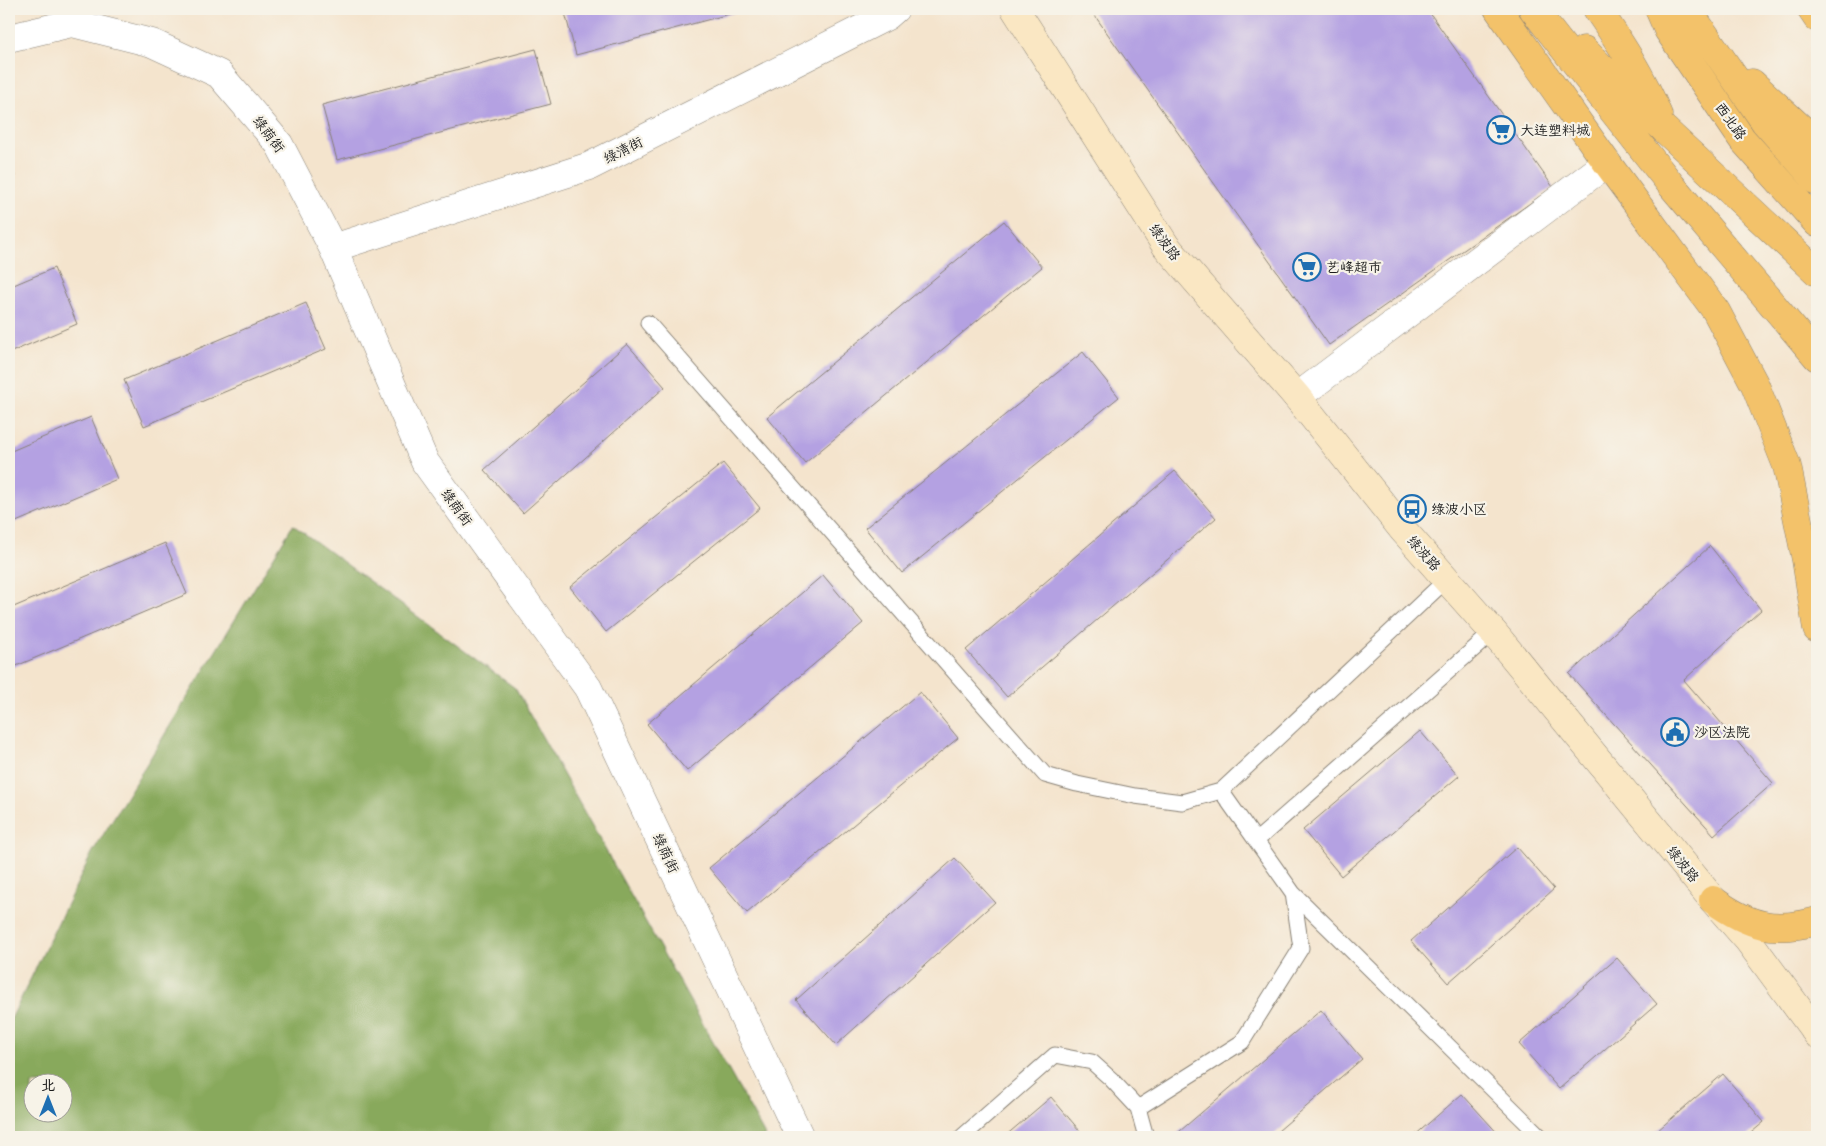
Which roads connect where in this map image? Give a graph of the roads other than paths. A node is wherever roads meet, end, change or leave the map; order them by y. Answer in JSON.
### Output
{"nodes":[{"id":1,"x":895,"y":9,"type":"edge"},
{"id":2,"x":1016,"y":9,"type":"edge"},
{"id":3,"x":1498,"y":9,"type":"edge"},
{"id":4,"x":1533,"y":9,"type":"edge"},
{"id":5,"x":1542,"y":9,"type":"edge"},
{"id":6,"x":1596,"y":9,"type":"edge"},
{"id":7,"x":1659,"y":9,"type":"edge"},
{"id":8,"x":1689,"y":9,"type":"edge"},
{"id":9,"x":1811,"y":9,"type":"edge"},
{"id":10,"x":1817,"y":18,"type":"edge"},
{"id":11,"x":9,"y":38,"type":"edge"},
{"id":12,"x":1710,"y":42,"type":"junction"},
{"id":13,"x":1664,"y":129,"type":"junction"},
{"id":14,"x":1817,"y":143,"type":"edge"},
{"id":15,"x":1607,"y":162,"type":"junction"},
{"id":16,"x":1817,"y":181,"type":"edge"},
{"id":17,"x":1817,"y":223,"type":"edge"},
{"id":18,"x":333,"y":248,"type":"junction"},
{"id":19,"x":1817,"y":272,"type":"edge"},
{"id":20,"x":648,"y":323,"type":"dead end"},
{"id":21,"x":1817,"y":357,"type":"edge"},
{"id":22,"x":1297,"y":397,"type":"junction"},
{"id":23,"x":1447,"y":579,"type":"junction"},
{"id":24,"x":1817,"y":629,"type":"edge"},
{"id":25,"x":1493,"y":632,"type":"junction"},
{"id":26,"x":1220,"y":791,"type":"junction"},
{"id":27,"x":1257,"y":840,"type":"junction"},
{"id":28,"x":1293,"y":893,"type":"junction"},
{"id":29,"x":1713,"y":900,"type":"junction"},
{"id":30,"x":1817,"y":921,"type":"edge"},
{"id":31,"x":1817,"y":1034,"type":"edge"},
{"id":32,"x":1138,"y":1108,"type":"junction"},
{"id":33,"x":800,"y":1137,"type":"edge"},
{"id":34,"x":962,"y":1137,"type":"edge"},
{"id":35,"x":1146,"y":1137,"type":"edge"},
{"id":36,"x":1541,"y":1137,"type":"edge"}],
"edges":[{"from":1,"to":18,"type":"street","name":"绿清街"},
{"from":2,"to":22,"type":"street","name":"绿波路"},
{"from":3,"to":15,"type":"highway"},
{"from":4,"to":21,"type":"highway"},
{"from":5,"to":13,"type":"highway"},
{"from":6,"to":13,"type":"highway"},
{"from":7,"to":17,"type":"highway","name":"西北路"},
{"from":8,"to":12,"type":"highway","name":"西北路"},
{"from":9,"to":10,"type":"highway"},
{"from":11,"to":18,"type":"street","name":"绿荫街"},
{"from":12,"to":14,"type":"highway"},
{"from":12,"to":16,"type":"highway","name":"西北路"},
{"from":13,"to":19,"type":"highway"},
{"from":15,"to":22,"type":"street"},
{"from":15,"to":24,"type":"highway"},
{"from":18,"to":33,"type":"street","name":"绿荫街"},
{"from":20,"to":26,"type":"lane"},
{"from":22,"to":23,"type":"street","name":"绿波路"},
{"from":23,"to":25,"type":"street","name":"绿波路"},
{"from":23,"to":26,"type":"lane"},
{"from":25,"to":27,"type":"lane"},
{"from":25,"to":29,"type":"street","name":"绿波路"},
{"from":26,"to":27,"type":"lane"},
{"from":27,"to":28,"type":"lane"},
{"from":28,"to":32,"type":"lane"},
{"from":28,"to":36,"type":"lane"},
{"from":29,"to":30,"type":"highway"},
{"from":29,"to":31,"type":"street","name":"绿波路"},
{"from":32,"to":34,"type":"lane"},
{"from":32,"to":35,"type":"lane"}]}
